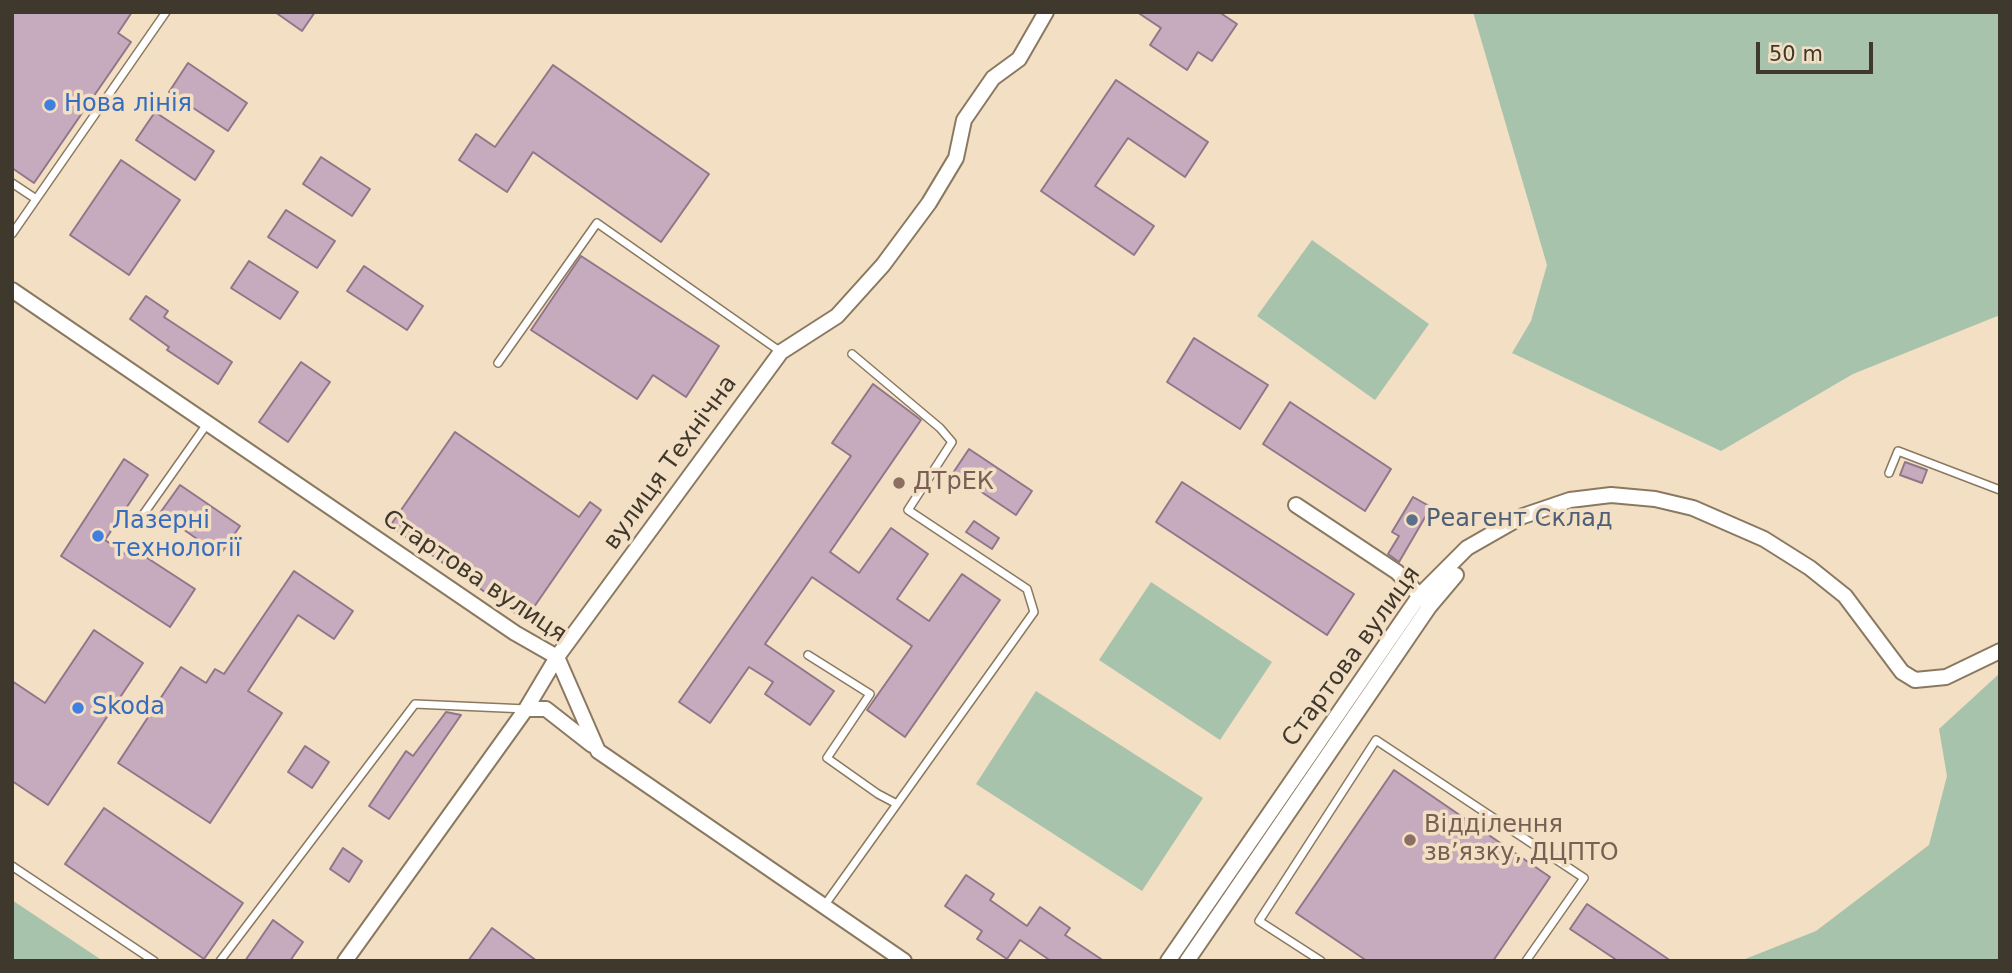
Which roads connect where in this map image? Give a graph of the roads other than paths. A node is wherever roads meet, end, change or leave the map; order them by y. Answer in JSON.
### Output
{"nodes":[{"id":1,"x":166,"y":12,"type":"edge"},
{"id":2,"x":1046,"y":12,"type":"edge"},
{"id":3,"x":12,"y":183,"type":"edge"},
{"id":4,"x":36,"y":199,"type":"junction"},
{"id":5,"x":12,"y":234,"type":"edge"},
{"id":6,"x":12,"y":289,"type":"edge"},
{"id":7,"x":781,"y":352,"type":"junction"},
{"id":8,"x":852,"y":354,"type":"dead end"},
{"id":9,"x":498,"y":363,"type":"dead end"},
{"id":10,"x":208,"y":423,"type":"junction"},
{"id":11,"x":1889,"y":472,"type":"dead end"},
{"id":12,"x":2000,"y":490,"type":"edge"},
{"id":13,"x":1296,"y":505,"type":"dead end"},
{"id":14,"x":140,"y":519,"type":"dead end"},
{"id":15,"x":1456,"y":575,"type":"dead end"},
{"id":16,"x":1424,"y":601,"type":"junction"},
{"id":17,"x":2000,"y":651,"type":"edge"},
{"id":18,"x":808,"y":655,"type":"dead end"},
{"id":19,"x":557,"y":657,"type":"junction"},
{"id":20,"x":526,"y":709,"type":"junction"},
{"id":21,"x":598,"y":751,"type":"junction"},
{"id":22,"x":897,"y":804,"type":"junction"},
{"id":23,"x":12,"y":866,"type":"edge"},
{"id":24,"x":824,"y":906,"type":"junction"},
{"id":25,"x":154,"y":961,"type":"edge"},
{"id":26,"x":220,"y":961,"type":"edge"},
{"id":27,"x":345,"y":961,"type":"edge"},
{"id":28,"x":904,"y":961,"type":"edge"},
{"id":29,"x":1168,"y":961,"type":"edge"},
{"id":30,"x":1186,"y":961,"type":"edge"},
{"id":31,"x":1321,"y":961,"type":"edge"},
{"id":32,"x":1526,"y":961,"type":"edge"}],
"edges":[{"from":1,"to":4,"type":"lane"},
{"from":2,"to":7,"type":"street","name":"вулиця Технічна"},
{"from":3,"to":4,"type":"lane"},
{"from":4,"to":5,"type":"lane"},
{"from":6,"to":10,"type":"street","name":"Стартова вулиця"},
{"from":7,"to":9,"type":"lane"},
{"from":7,"to":19,"type":"street","name":"вулиця Технічна"},
{"from":8,"to":22,"type":"lane"},
{"from":10,"to":14,"type":"lane"},
{"from":10,"to":19,"type":"street","name":"Стартова вулиця"},
{"from":11,"to":12,"type":"lane"},
{"from":13,"to":16,"type":"street"},
{"from":15,"to":16,"type":"street","name":"Стартова вулиця"},
{"from":16,"to":17,"type":"street","name":"Стартова вулиця"},
{"from":16,"to":29,"type":"street","name":"Стартова вулиця"},
{"from":16,"to":30,"type":"street","name":"Стартова вулиця"},
{"from":18,"to":22,"type":"lane"},
{"from":19,"to":20,"type":"street","name":"вулиця Технічна"},
{"from":19,"to":21,"type":"street","name":"Стартова вулиця"},
{"from":20,"to":21,"type":"street"},
{"from":20,"to":26,"type":"lane"},
{"from":20,"to":27,"type":"street","name":"вулиця Технічна"},
{"from":21,"to":24,"type":"street"},
{"from":22,"to":24,"type":"lane"},
{"from":23,"to":25,"type":"lane"},
{"from":24,"to":28,"type":"street"},
{"from":31,"to":32,"type":"lane"}]}
